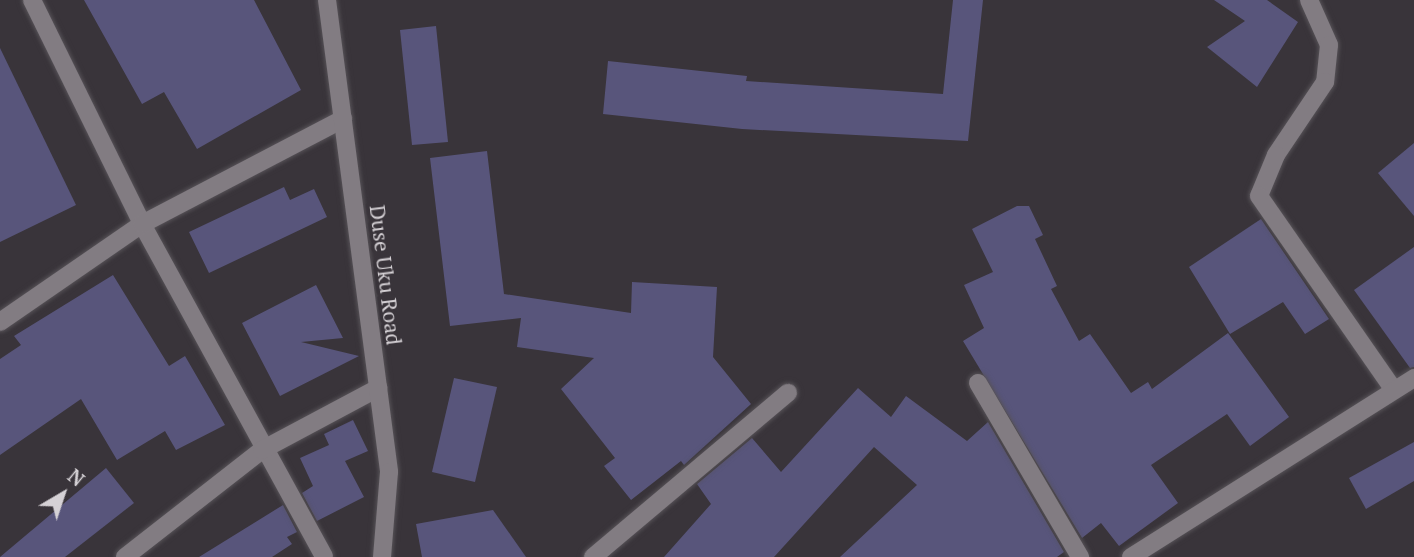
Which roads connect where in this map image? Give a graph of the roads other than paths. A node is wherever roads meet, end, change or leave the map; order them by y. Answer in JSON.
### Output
{"nodes":[{"id":1,"x":32,"y":0,"type":"edge"},
{"id":2,"x":327,"y":0,"type":"edge"},
{"id":3,"x":1294,"y":0,"type":"edge"},
{"id":4,"x":1310,"y":4,"type":"edge"},
{"id":5,"x":343,"y":119,"type":"junction"},
{"id":6,"x":142,"y":224,"type":"junction"},
{"id":7,"x":0,"y":322,"type":"edge"},
{"id":8,"x":1414,"y":377,"type":"edge"},
{"id":9,"x":978,"y":383,"type":"dead end"},
{"id":10,"x":378,"y":388,"type":"junction"},
{"id":11,"x":1394,"y":390,"type":"junction"},
{"id":12,"x":788,"y":393,"type":"dead end"},
{"id":13,"x":262,"y":450,"type":"junction"},
{"id":14,"x":125,"y":557,"type":"edge"},
{"id":15,"x":324,"y":557,"type":"edge"},
{"id":16,"x":382,"y":557,"type":"edge"},
{"id":17,"x":593,"y":557,"type":"edge"},
{"id":18,"x":1080,"y":557,"type":"edge"},
{"id":19,"x":1130,"y":557,"type":"edge"}],
"edges":[{"from":1,"to":6,"type":"street"},
{"from":2,"to":5,"type":"street","name":"Duse Uku Road"},
{"from":3,"to":4,"type":"street"},
{"from":4,"to":11,"type":"street"},
{"from":5,"to":6,"type":"street"},
{"from":5,"to":10,"type":"street","name":"Duse Uku Road"},
{"from":6,"to":7,"type":"street"},
{"from":6,"to":13,"type":"street"},
{"from":8,"to":11,"type":"street"},
{"from":9,"to":18,"type":"street"},
{"from":10,"to":13,"type":"street"},
{"from":10,"to":16,"type":"street","name":"Duse Uku Road"},
{"from":11,"to":19,"type":"street"},
{"from":12,"to":17,"type":"street"},
{"from":13,"to":14,"type":"street"},
{"from":13,"to":15,"type":"street"}]}
